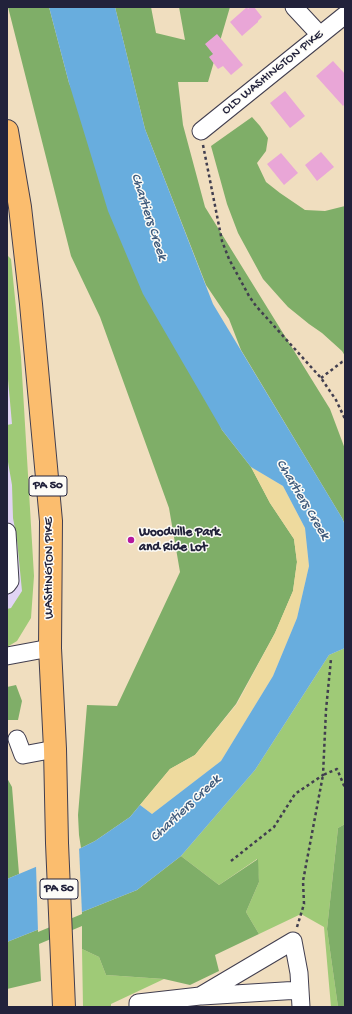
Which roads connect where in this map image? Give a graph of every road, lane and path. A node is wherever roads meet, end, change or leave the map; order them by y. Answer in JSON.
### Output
{"nodes":[{"id":1,"x":294,"y":7,"type":"edge"},
{"id":2,"x":345,"y":15,"type":"edge"},
{"id":3,"x":320,"y":35,"type":"junction"},
{"id":4,"x":7,"y":131,"type":"edge"},
{"id":5,"x":200,"y":131,"type":"joint"},
{"id":6,"x":13,"y":200,"type":"edge"},
{"id":7,"x":16,"y":244,"type":"edge"},
{"id":8,"x":345,"y":361,"type":"edge"},
{"id":9,"x":321,"y":378,"type":"junction"},
{"id":10,"x":345,"y":418,"type":"edge"},
{"id":11,"x":7,"y":543,"type":"edge"},
{"id":12,"x":7,"y":585,"type":"edge"},
{"id":13,"x":50,"y":648,"type":"junction"},
{"id":14,"x":7,"y":656,"type":"edge"},
{"id":15,"x":331,"y":659,"type":"dead end"},
{"id":16,"x":17,"y":739,"type":"dead end"},
{"id":17,"x":55,"y":749,"type":"junction"},
{"id":18,"x":323,"y":775,"type":"junction"},
{"id":19,"x":345,"y":788,"type":"edge"},
{"id":20,"x":230,"y":861,"type":"dead end"},
{"id":21,"x":293,"y":941,"type":"junction"},
{"id":22,"x":300,"y":990,"type":"junction"},
{"id":23,"x":200,"y":996,"type":"junction"},
{"id":24,"x":64,"y":1007,"type":"edge"},
{"id":25,"x":138,"y":1007,"type":"edge"},
{"id":26,"x":301,"y":1007,"type":"edge"}],
"edges":[{"from":1,"to":3,"type":"street"},
{"from":2,"to":3,"type":"street","name":"OLD WASHINGTON PIKE"},
{"from":3,"to":5,"type":"street","name":"OLD WASHINGTON PIKE"},
{"from":4,"to":6,"type":"main road","name":"WASHINGTON PIKE","number":"PA 50"},
{"from":5,"to":9,"type":"path"},
{"from":6,"to":7,"type":"main road","name":"WASHINGTON PIKE","number":"PA 50"},
{"from":7,"to":13,"type":"main road","name":"WASHINGTON PIKE","number":"PA 50"},
{"from":8,"to":9,"type":"path"},
{"from":9,"to":10,"type":"path"},
{"from":11,"to":12,"type":"street"},
{"from":13,"to":14,"type":"street"},
{"from":13,"to":17,"type":"main road","name":"WASHINGTON PIKE","number":"PA 50"},
{"from":15,"to":18,"type":"path"},
{"from":16,"to":17,"type":"street"},
{"from":17,"to":24,"type":"main road","name":"WASHINGTON PIKE","number":"PA 50"},
{"from":18,"to":19,"type":"path"},
{"from":18,"to":20,"type":"path"},
{"from":18,"to":21,"type":"path"},
{"from":21,"to":22,"type":"street"},
{"from":21,"to":23,"type":"street"},
{"from":22,"to":23,"type":"street"},
{"from":22,"to":26,"type":"street"},
{"from":23,"to":25,"type":"street"}]}
